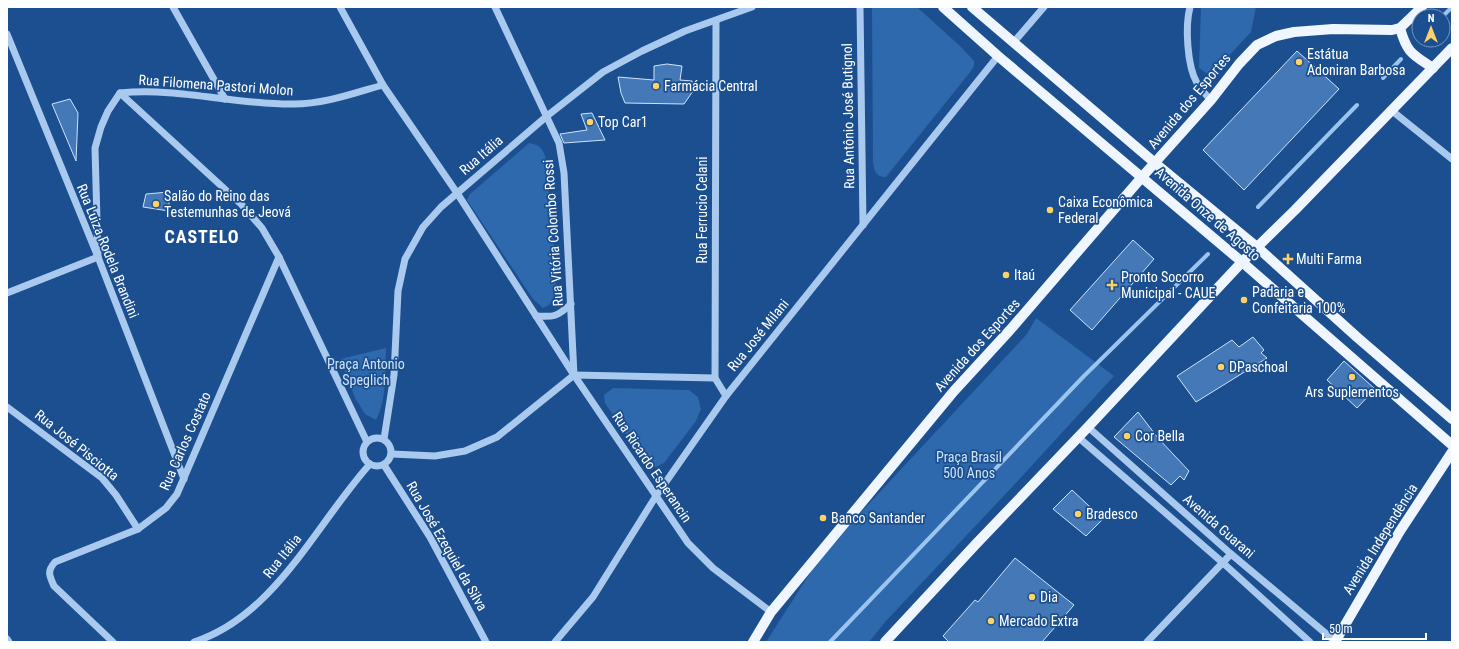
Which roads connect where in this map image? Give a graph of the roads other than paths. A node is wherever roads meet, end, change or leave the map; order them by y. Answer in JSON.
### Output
{"nodes":[{"id":1,"x":173,"y":7,"type":"edge"},
{"id":2,"x":340,"y":7,"type":"edge"},
{"id":3,"x":495,"y":7,"type":"edge"},
{"id":4,"x":752,"y":7,"type":"edge"},
{"id":5,"x":860,"y":7,"type":"edge"},
{"id":6,"x":943,"y":7,"type":"edge"},
{"id":7,"x":972,"y":7,"type":"edge"},
{"id":8,"x":1044,"y":7,"type":"edge"},
{"id":9,"x":1190,"y":7,"type":"edge"},
{"id":10,"x":1422,"y":7,"type":"edge"},
{"id":11,"x":716,"y":21,"type":"junction"},
{"id":12,"x":1400,"y":28,"type":"junction"},
{"id":13,"x":7,"y":34,"type":"edge"},
{"id":14,"x":1013,"y":43,"type":"junction"},
{"id":15,"x":1452,"y":48,"type":"edge"},
{"id":16,"x":998,"y":56,"type":"junction"},
{"id":17,"x":1433,"y":68,"type":"junction"},
{"id":18,"x":384,"y":85,"type":"junction"},
{"id":19,"x":120,"y":93,"type":"junction"},
{"id":20,"x":225,"y":99,"type":"junction"},
{"id":21,"x":1211,"y":100,"type":"junction"},
{"id":22,"x":1391,"y":110,"type":"junction"},
{"id":23,"x":547,"y":116,"type":"junction"},
{"id":24,"x":1452,"y":159,"type":"edge"},
{"id":25,"x":1155,"y":163,"type":"junction"},
{"id":26,"x":1142,"y":177,"type":"junction"},
{"id":27,"x":458,"y":193,"type":"junction"},
{"id":28,"x":863,"y":225,"type":"junction"},
{"id":29,"x":1257,"y":247,"type":"junction"},
{"id":30,"x":98,"y":257,"type":"junction"},
{"id":31,"x":279,"y":257,"type":"junction"},
{"id":32,"x":1242,"y":262,"type":"junction"},
{"id":33,"x":7,"y":293,"type":"edge"},
{"id":34,"x":571,"y":304,"type":"junction"},
{"id":35,"x":536,"y":316,"type":"junction"},
{"id":36,"x":574,"y":375,"type":"junction"},
{"id":37,"x":715,"y":378,"type":"junction"},
{"id":38,"x":726,"y":396,"type":"junction"},
{"id":39,"x":7,"y":407,"type":"edge"},
{"id":40,"x":1452,"y":419,"type":"edge"},
{"id":41,"x":1088,"y":427,"type":"junction"},
{"id":42,"x":1078,"y":438,"type":"junction"},
{"id":43,"x":384,"y":439,"type":"junction"},
{"id":44,"x":367,"y":442,"type":"junction"},
{"id":45,"x":1452,"y":445,"type":"edge"},
{"id":46,"x":1452,"y":452,"type":"edge"},
{"id":47,"x":392,"y":454,"type":"junction"},
{"id":48,"x":370,"y":464,"type":"junction"},
{"id":49,"x":384,"y":465,"type":"junction"},
{"id":50,"x":184,"y":479,"type":"junction"},
{"id":51,"x":656,"y":496,"type":"junction"},
{"id":52,"x":138,"y":529,"type":"junction"},
{"id":53,"x":1231,"y":554,"type":"junction"},
{"id":54,"x":1222,"y":562,"type":"junction"},
{"id":55,"x":771,"y":612,"type":"junction"},
{"id":56,"x":7,"y":639,"type":"edge"},
{"id":57,"x":9,"y":642,"type":"edge"},
{"id":58,"x":113,"y":642,"type":"edge"},
{"id":59,"x":194,"y":642,"type":"edge"},
{"id":60,"x":486,"y":642,"type":"edge"},
{"id":61,"x":555,"y":642,"type":"edge"},
{"id":62,"x":753,"y":642,"type":"edge"},
{"id":63,"x":885,"y":642,"type":"edge"},
{"id":64,"x":1147,"y":642,"type":"edge"},
{"id":65,"x":1310,"y":642,"type":"edge"},
{"id":66,"x":1335,"y":642,"type":"edge"}],
"edges":[{"from":1,"to":20,"type":"street"},
{"from":2,"to":18,"type":"street","name":"Rua Ricardo Esperancin"},
{"from":3,"to":23,"type":"street","name":"Rua Vitória Colombo Rossi"},
{"from":4,"to":11,"type":"street","name":"Rua Itália"},
{"from":5,"to":28,"type":"street","name":"Rua Antônio José Butignol"},
{"from":6,"to":16,"type":"main road","name":"Avenida Onze de Agosto"},
{"from":7,"to":14,"type":"main road","name":"Avenida Onze de Agosto"},
{"from":8,"to":14,"type":"street"},
{"from":9,"to":21,"type":"street"},
{"from":10,"to":12,"type":"main road"},
{"from":11,"to":23,"type":"street","name":"Rua Itália"},
{"from":11,"to":37,"type":"street","name":"Rua Ferrucio Celani"},
{"from":12,"to":17,"type":"main road"},
{"from":12,"to":21,"type":"main road","name":"Avenida dos Esportes"},
{"from":13,"to":30,"type":"street","name":"Rua Luiza Rodela Brandini"},
{"from":14,"to":25,"type":"main road","name":"Avenida Onze de Agosto"},
{"from":15,"to":17,"type":"main road"},
{"from":16,"to":26,"type":"main road","name":"Avenida Onze de Agosto"},
{"from":16,"to":28,"type":"street","name":"Rua José Milani"},
{"from":17,"to":22,"type":"main road"},
{"from":18,"to":20,"type":"street","name":"Rua Filomena Pastori Molon"},
{"from":18,"to":27,"type":"street","name":"Rua Ricardo Esperancin"},
{"from":19,"to":20,"type":"street","name":"Rua Filomena Pastori Molon"},
{"from":19,"to":30,"type":"street","name":"Rua Filomena Pastori Molon"},
{"from":19,"to":31,"type":"street"},
{"from":21,"to":25,"type":"main road","name":"Avenida dos Esportes"},
{"from":22,"to":24,"type":"street"},
{"from":22,"to":29,"type":"main road"},
{"from":23,"to":27,"type":"street","name":"Rua Itália"},
{"from":23,"to":34,"type":"street","name":"Rua Vitória Colombo Rossi"},
{"from":25,"to":26,"type":"main road","name":"Avenida dos Esportes"},
{"from":25,"to":29,"type":"main road","name":"Avenida Onze de Agosto"},
{"from":26,"to":32,"type":"main road","name":"Avenida Onze de Agosto"},
{"from":26,"to":55,"type":"main road","name":"Avenida dos Esportes"},
{"from":27,"to":35,"type":"street","name":"Rua Ricardo Esperancin"},
{"from":27,"to":43,"type":"street","name":"Rua Itália"},
{"from":28,"to":38,"type":"street","name":"Rua José Milani"},
{"from":29,"to":32,"type":"main road"},
{"from":29,"to":40,"type":"main road","name":"Avenida Onze de Agosto"},
{"from":30,"to":33,"type":"street"},
{"from":30,"to":50,"type":"street","name":"Rua Luiza Rodela Brandini"},
{"from":31,"to":44,"type":"street"},
{"from":31,"to":50,"type":"street","name":"Rua Carlos Costato"},
{"from":32,"to":41,"type":"main road"},
{"from":32,"to":45,"type":"main road","name":"Avenida Onze de Agosto"},
{"from":34,"to":35,"type":"street"},
{"from":34,"to":36,"type":"street","name":"Rua Vitória Colombo Rossi"},
{"from":35,"to":36,"type":"street","name":"Rua Ricardo Esperancin"},
{"from":36,"to":37,"type":"street"},
{"from":36,"to":47,"type":"street"},
{"from":36,"to":51,"type":"street","name":"Rua Ricardo Esperancin"},
{"from":37,"to":38,"type":"street"},
{"from":38,"to":51,"type":"street","name":"Rua José Milani"},
{"from":39,"to":52,"type":"street","name":"Rua José Pisciotta"},
{"from":41,"to":42,"type":"main road"},
{"from":41,"to":53,"type":"street","name":"Avenida Guarani"},
{"from":42,"to":54,"type":"street","name":"Avenida Guarani"},
{"from":42,"to":63,"type":"main road"},
{"from":43,"to":44,"type":"street"},
{"from":43,"to":47,"type":"street"},
{"from":44,"to":48,"type":"street"},
{"from":46,"to":66,"type":"main road","name":"Avenida Independência"},
{"from":47,"to":49,"type":"street"},
{"from":48,"to":49,"type":"street"},
{"from":48,"to":59,"type":"street","name":"Rua Itália"},
{"from":49,"to":60,"type":"street","name":"Rua José Ezequiel da Silva"},
{"from":50,"to":52,"type":"street","name":"Rua Carlos Costato"},
{"from":51,"to":55,"type":"street","name":"Rua Ricardo Esperancin"},
{"from":51,"to":61,"type":"street","name":"Rua José Milani"},
{"from":52,"to":58,"type":"street","name":"Rua Carlos Costato"},
{"from":53,"to":54,"type":"street"},
{"from":53,"to":66,"type":"street","name":"Avenida Guarani"},
{"from":54,"to":64,"type":"street"},
{"from":54,"to":65,"type":"street","name":"Avenida Guarani"},
{"from":55,"to":62,"type":"main road","name":"Avenida dos Esportes"},
{"from":56,"to":57,"type":"street"}]}
